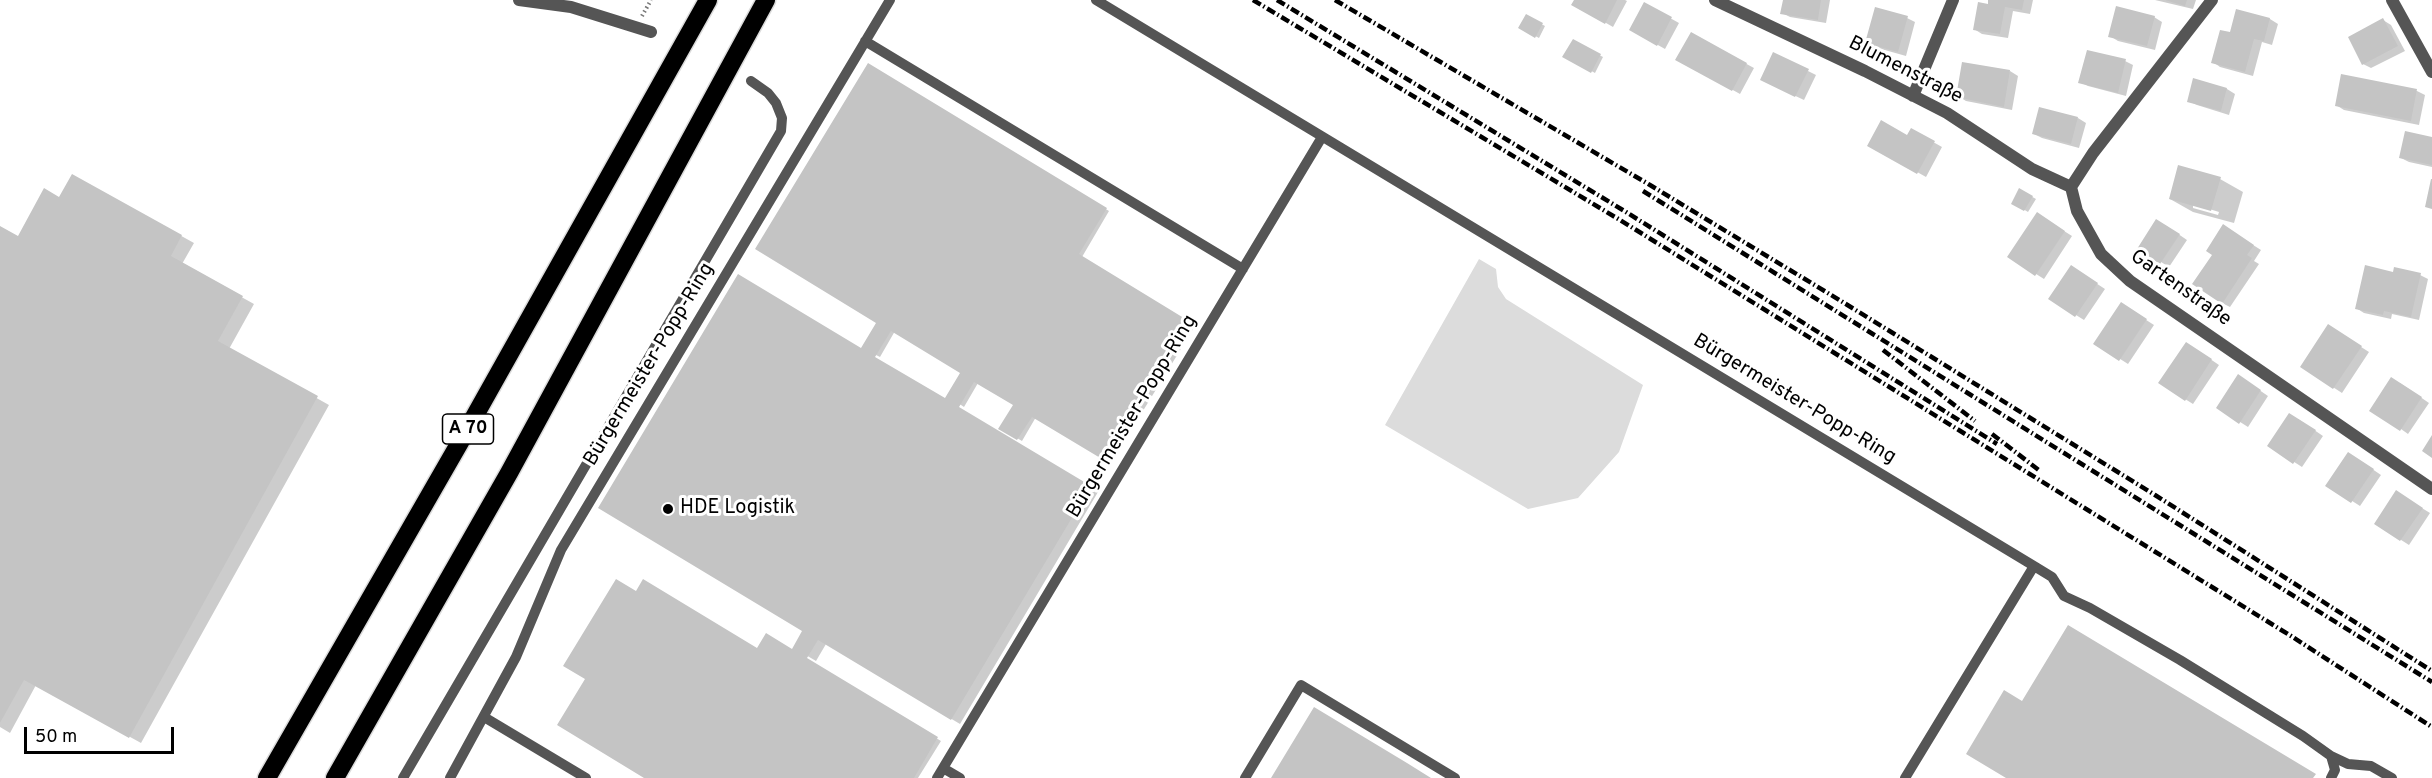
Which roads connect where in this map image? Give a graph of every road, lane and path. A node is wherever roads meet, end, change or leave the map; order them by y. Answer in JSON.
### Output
{"nodes":[{"id":1,"x":519,"y":0,"type":"edge"},
{"id":2,"x":766,"y":0,"type":"edge"},
{"id":3,"x":890,"y":0,"type":"edge"},
{"id":4,"x":1096,"y":0,"type":"edge"},
{"id":5,"x":1715,"y":0,"type":"edge"},
{"id":6,"x":1953,"y":0,"type":"edge"},
{"id":7,"x":2212,"y":0,"type":"edge"},
{"id":8,"x":2392,"y":0,"type":"edge"},
{"id":9,"x":1735,"y":5,"type":"edge"},
{"id":10,"x":704,"y":8,"type":"edge"},
{"id":11,"x":651,"y":32,"type":"dead end"},
{"id":12,"x":866,"y":41,"type":"junction"},
{"id":13,"x":2432,"y":72,"type":"edge"},
{"id":14,"x":751,"y":81,"type":"dead end"},
{"id":15,"x":1913,"y":96,"type":"junction"},
{"id":16,"x":1322,"y":137,"type":"junction"},
{"id":17,"x":2072,"y":186,"type":"junction"},
{"id":18,"x":1243,"y":270,"type":"junction"},
{"id":19,"x":2432,"y":489,"type":"edge"},
{"id":20,"x":2034,"y":566,"type":"junction"},
{"id":21,"x":484,"y":717,"type":"junction"},
{"id":22,"x":2331,"y":756,"type":"junction"},
{"id":23,"x":943,"y":768,"type":"junction"},
{"id":24,"x":267,"y":778,"type":"edge"},
{"id":25,"x":335,"y":778,"type":"edge"},
{"id":26,"x":403,"y":778,"type":"edge"},
{"id":27,"x":450,"y":778,"type":"edge"},
{"id":28,"x":586,"y":778,"type":"edge"},
{"id":29,"x":937,"y":778,"type":"edge"},
{"id":30,"x":960,"y":778,"type":"edge"},
{"id":31,"x":1245,"y":778,"type":"edge"},
{"id":32,"x":1455,"y":778,"type":"edge"},
{"id":33,"x":1905,"y":778,"type":"edge"},
{"id":34,"x":2331,"y":778,"type":"edge"},
{"id":35,"x":2392,"y":778,"type":"edge"}],
"edges":[{"from":1,"to":11,"type":"street"},
{"from":2,"to":25,"type":"highway","number":"A 70"},
{"from":3,"to":12,"type":"lane","name":"Bürgermeister-Popp-Ring"},
{"from":4,"to":16,"type":"lane","name":"Bürgermeister-Popp-Ring"},
{"from":5,"to":9,"type":"street","name":"Blumenstraße"},
{"from":6,"to":15,"type":"street"},
{"from":7,"to":17,"type":"street"},
{"from":8,"to":13,"type":"street"},
{"from":9,"to":15,"type":"street","name":"Blumenstraße"},
{"from":10,"to":24,"type":"highway","number":"A 70"},
{"from":12,"to":18,"type":"lane"},
{"from":12,"to":21,"type":"lane","name":"Bürgermeister-Popp-Ring"},
{"from":14,"to":26,"type":"lane"},
{"from":15,"to":17,"type":"street","name":"Blumenstraße"},
{"from":16,"to":18,"type":"lane","name":"Bürgermeister-Popp-Ring"},
{"from":16,"to":20,"type":"lane","name":"Bürgermeister-Popp-Ring"},
{"from":17,"to":19,"type":"street","name":"Gartenstraße"},
{"from":18,"to":23,"type":"lane","name":"Bürgermeister-Popp-Ring"},
{"from":20,"to":22,"type":"lane","name":"Bürgermeister-Popp-Ring"},
{"from":20,"to":33,"type":"lane"},
{"from":21,"to":27,"type":"lane","name":"Bürgermeister-Popp-Ring"},
{"from":21,"to":28,"type":"lane"},
{"from":22,"to":34,"type":"lane"},
{"from":22,"to":35,"type":"lane","name":"Bürgermeister-Popp-Ring"},
{"from":23,"to":29,"type":"lane","name":"Bürgermeister-Popp-Ring"},
{"from":23,"to":30,"type":"lane"},
{"from":31,"to":32,"type":"lane"}]}
